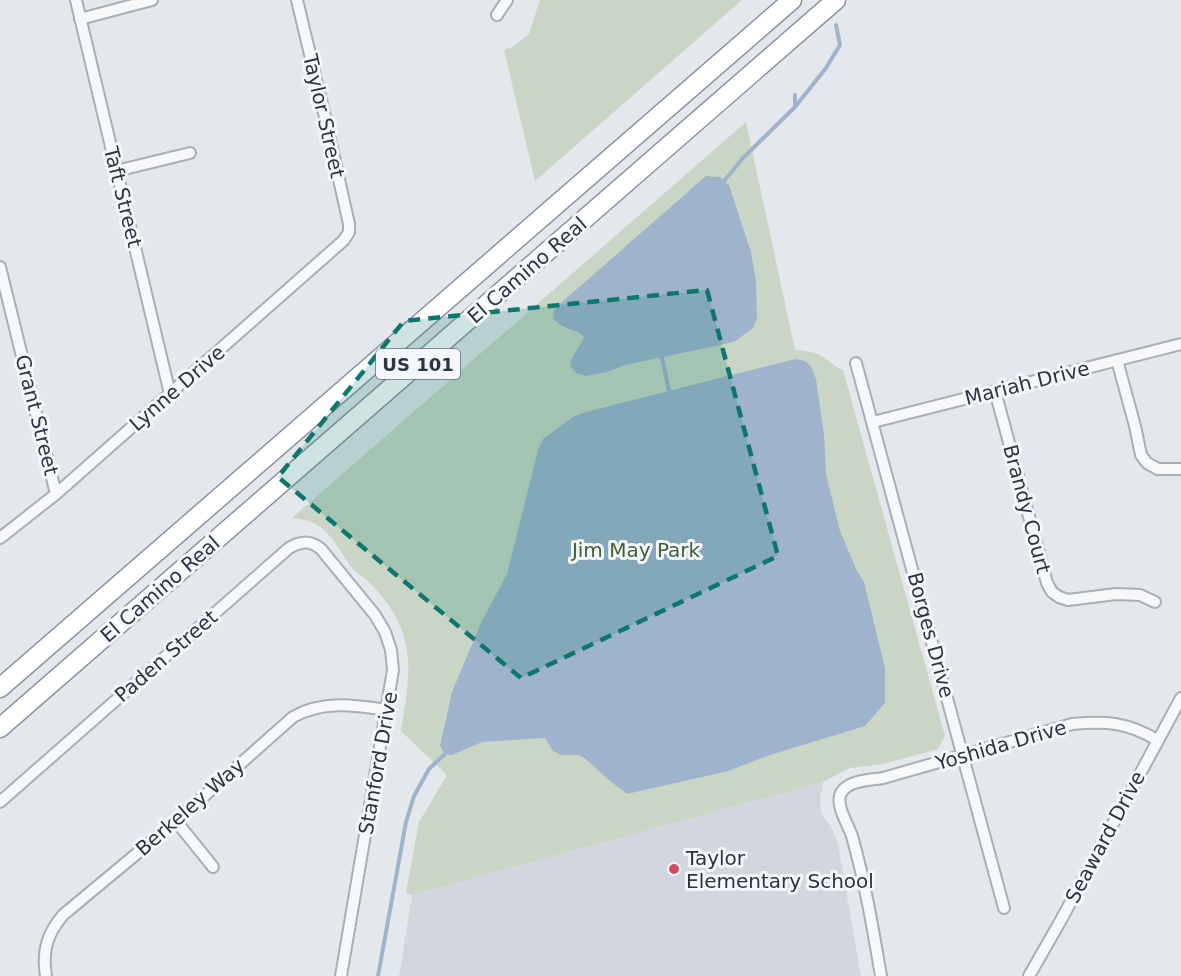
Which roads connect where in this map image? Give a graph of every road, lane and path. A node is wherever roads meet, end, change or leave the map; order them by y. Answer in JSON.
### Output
{"nodes":[{"id":1,"x":75,"y":0,"type":"edge"},
{"id":2,"x":152,"y":0,"type":"edge"},
{"id":3,"x":297,"y":0,"type":"edge"},
{"id":4,"x":507,"y":0,"type":"edge"},
{"id":5,"x":792,"y":0,"type":"edge"},
{"id":6,"x":836,"y":0,"type":"edge"},
{"id":7,"x":497,"y":15,"type":"dead end"},
{"id":8,"x":80,"y":19,"type":"junction"},
{"id":9,"x":190,"y":153,"type":"dead end"},
{"id":10,"x":116,"y":171,"type":"junction"},
{"id":11,"x":349,"y":232,"type":"joint"},
{"id":12,"x":0,"y":267,"type":"edge"},
{"id":13,"x":1181,"y":344,"type":"edge"},
{"id":14,"x":1117,"y":360,"type":"junction"},
{"id":15,"x":856,"y":363,"type":"dead end"},
{"id":16,"x":995,"y":391,"type":"junction"},
{"id":17,"x":170,"y":394,"type":"junction"},
{"id":18,"x":873,"y":422,"type":"junction"},
{"id":19,"x":1181,"y":469,"type":"edge"},
{"id":20,"x":56,"y":494,"type":"junction"},
{"id":21,"x":0,"y":538,"type":"edge"},
{"id":22,"x":335,"y":566,"type":"joint"},
{"id":23,"x":1155,"y":602,"type":"dead end"},
{"id":24,"x":0,"y":688,"type":"edge"},
{"id":25,"x":1181,"y":698,"type":"edge"},
{"id":26,"x":387,"y":710,"type":"junction"},
{"id":27,"x":0,"y":728,"type":"edge"},
{"id":28,"x":1157,"y":740,"type":"junction"},
{"id":29,"x":964,"y":755,"type":"junction"},
{"id":30,"x":0,"y":802,"type":"edge"},
{"id":31,"x":176,"y":821,"type":"junction"},
{"id":32,"x":213,"y":867,"type":"dead end"},
{"id":33,"x":1004,"y":908,"type":"dead end"},
{"id":34,"x":46,"y":976,"type":"edge"},
{"id":35,"x":341,"y":976,"type":"edge"},
{"id":36,"x":881,"y":976,"type":"edge"},
{"id":37,"x":1029,"y":976,"type":"edge"}],
"edges":[{"from":1,"to":8,"type":"street","name":"Taft Street"},
{"from":2,"to":8,"type":"street"},
{"from":3,"to":11,"type":"street","name":"Taylor Street"},
{"from":4,"to":7,"type":"street"},
{"from":5,"to":24,"type":"highway","name":"El Camino Real","number":"US 101"},
{"from":6,"to":27,"type":"highway","name":"El Camino Real","number":"US 101"},
{"from":8,"to":10,"type":"street","name":"Taft Street"},
{"from":9,"to":10,"type":"street"},
{"from":10,"to":17,"type":"street","name":"Taft Street"},
{"from":11,"to":17,"type":"street","name":"Lynne Drive"},
{"from":12,"to":20,"type":"street","name":"Grant Street"},
{"from":13,"to":14,"type":"street","name":"Mariah Drive"},
{"from":14,"to":16,"type":"street","name":"Mariah Drive"},
{"from":14,"to":19,"type":"street"},
{"from":15,"to":18,"type":"street","name":"Borges Drive"},
{"from":16,"to":18,"type":"street","name":"Mariah Drive"},
{"from":16,"to":23,"type":"street","name":"Brandy Court"},
{"from":17,"to":20,"type":"street","name":"Lynne Drive"},
{"from":18,"to":29,"type":"street","name":"Borges Drive"},
{"from":20,"to":21,"type":"street","name":"Lynne Drive"},
{"from":22,"to":26,"type":"street","name":"Stanford Drive"},
{"from":22,"to":30,"type":"street","name":"Paden Street"},
{"from":25,"to":28,"type":"street","name":"Seaward Drive"},
{"from":26,"to":31,"type":"street","name":"Berkeley Way"},
{"from":26,"to":35,"type":"street","name":"Stanford Drive"},
{"from":28,"to":29,"type":"street","name":"Yoshida Drive"},
{"from":28,"to":37,"type":"street","name":"Seaward Drive"},
{"from":29,"to":33,"type":"street","name":"Borges Drive"},
{"from":29,"to":36,"type":"street","name":"Yoshida Drive"},
{"from":31,"to":32,"type":"street"},
{"from":31,"to":34,"type":"street","name":"Berkeley Way"}]}
